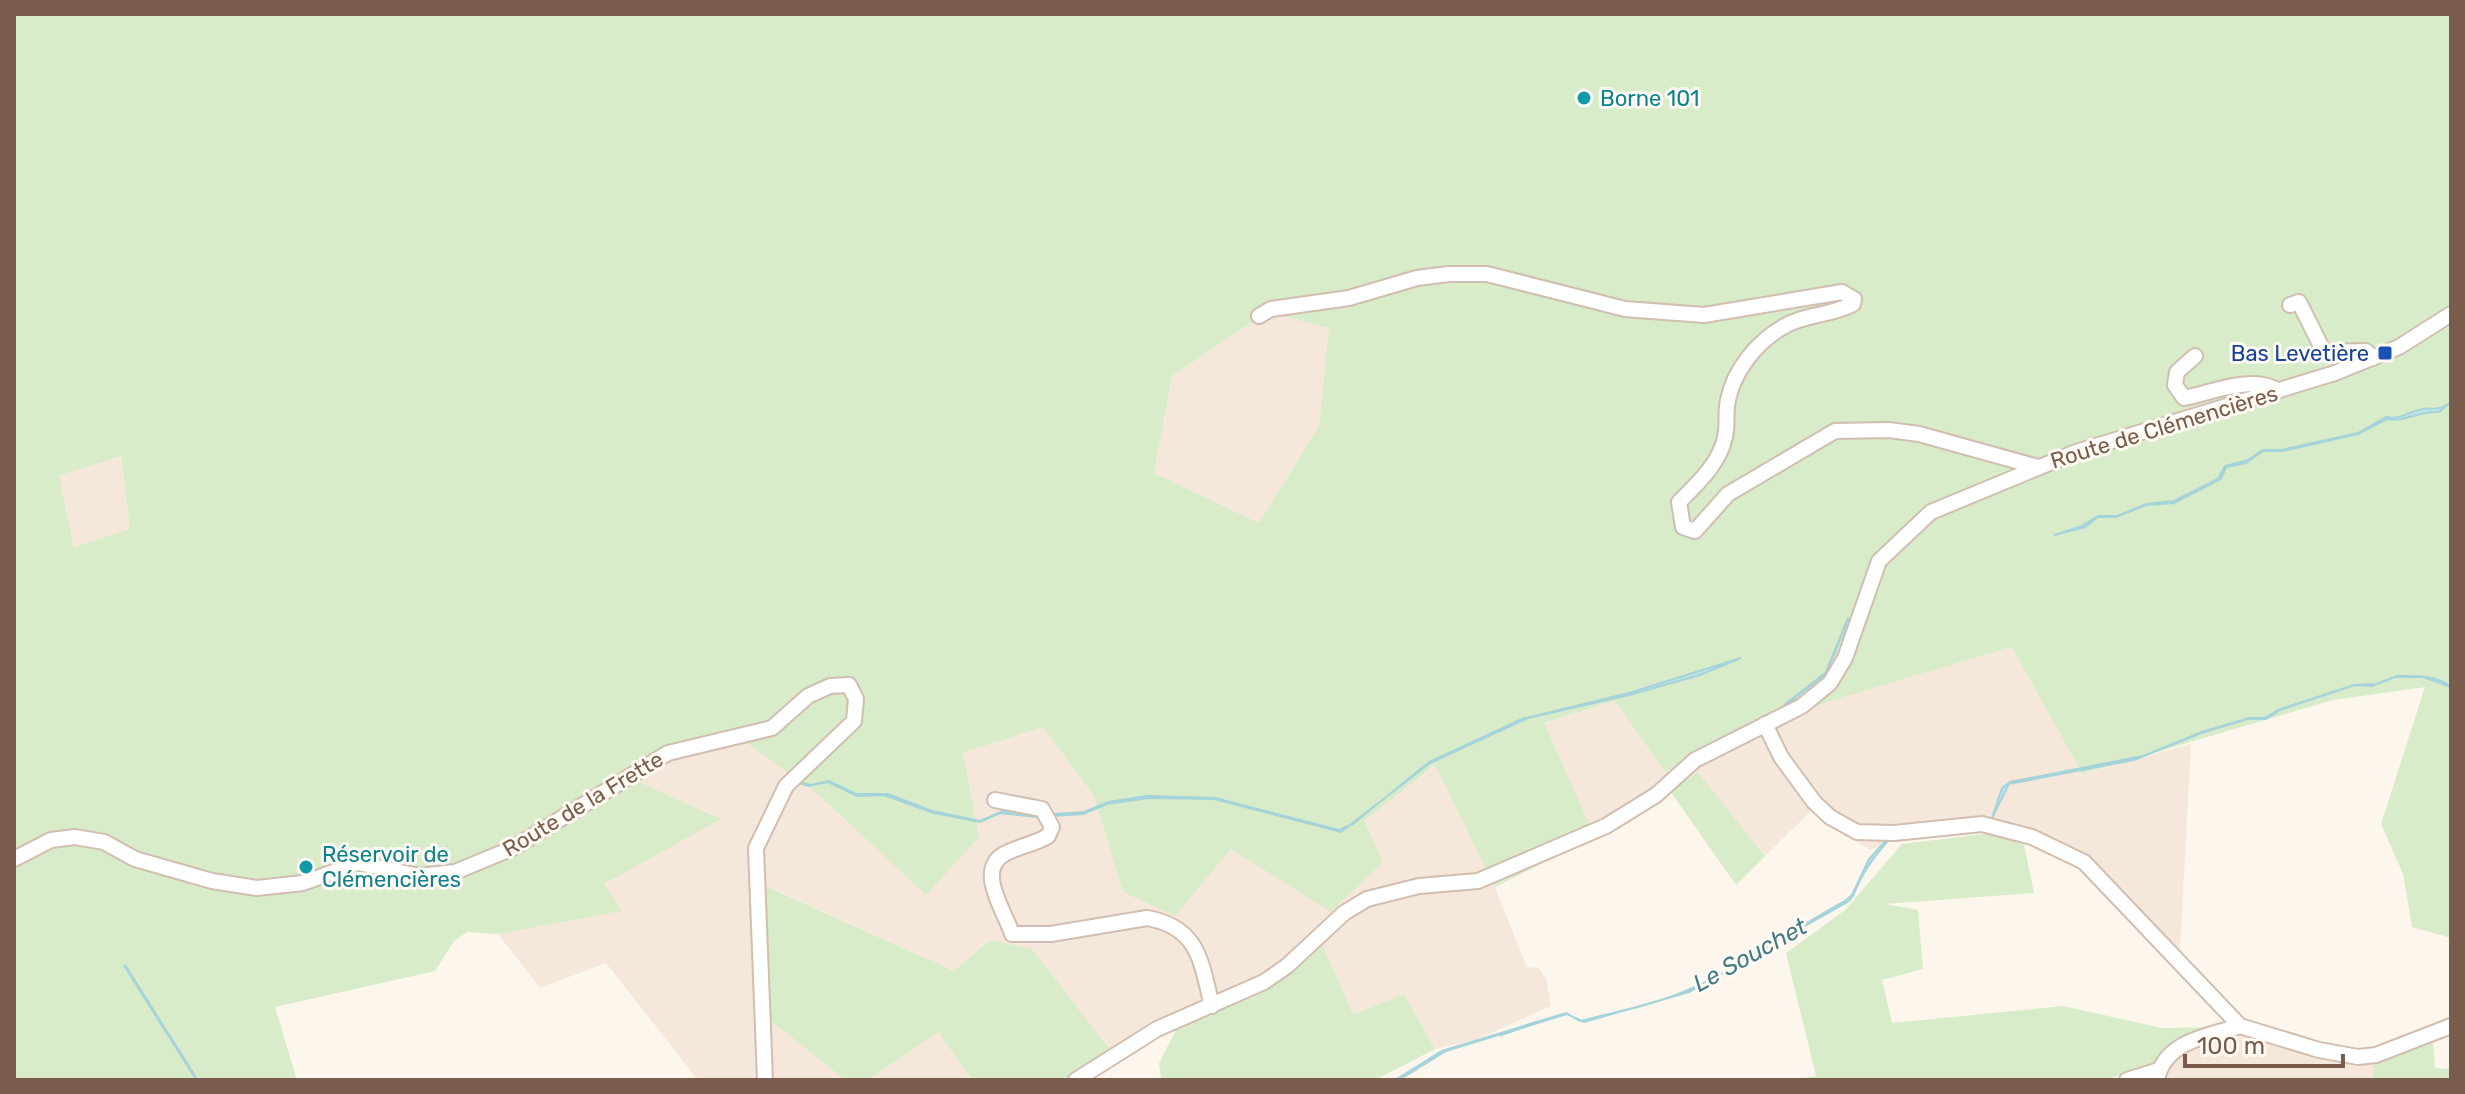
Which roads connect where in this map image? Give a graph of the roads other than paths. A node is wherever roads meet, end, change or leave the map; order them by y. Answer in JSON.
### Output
{"nodes":[{"id":1,"x":2290,"y":305,"type":"dead end"},
{"id":2,"x":2451,"y":314,"type":"edge"},
{"id":3,"x":1259,"y":316,"type":"dead end"},
{"id":4,"x":2195,"y":356,"type":"dead end"},
{"id":5,"x":2373,"y":358,"type":"junction"},
{"id":6,"x":2278,"y":391,"type":"junction"},
{"id":7,"x":2019,"y":459,"type":"junction"},
{"id":8,"x":2038,"y":467,"type":"junction"},
{"id":9,"x":2019,"y":475,"type":"junction"},
{"id":10,"x":1765,"y":724,"type":"junction"},
{"id":11,"x":995,"y":800,"type":"dead end"},
{"id":12,"x":14,"y":859,"type":"edge"},
{"id":13,"x":1212,"y":1006,"type":"junction"},
{"id":14,"x":2240,"y":1026,"type":"junction"},
{"id":15,"x":2451,"y":1026,"type":"edge"},
{"id":16,"x":2158,"y":1075,"type":"edge"},
{"id":17,"x":765,"y":1080,"type":"edge"},
{"id":18,"x":1076,"y":1080,"type":"edge"},
{"id":19,"x":2127,"y":1080,"type":"edge"}],
"edges":[{"from":1,"to":5,"type":"street"},
{"from":2,"to":5,"type":"street","name":"Route de Clémencières"},
{"from":3,"to":7,"type":"street"},
{"from":4,"to":6,"type":"street"},
{"from":5,"to":6,"type":"street","name":"Route de Clémencières"},
{"from":6,"to":8,"type":"street","name":"Route de Clémencières"},
{"from":7,"to":8,"type":"street"},
{"from":7,"to":9,"type":"street"},
{"from":8,"to":9,"type":"street","name":"Route de Clémencières"},
{"from":9,"to":10,"type":"street","name":"Route de Clémencières"},
{"from":10,"to":13,"type":"street","name":"Route de Clémencières"},
{"from":10,"to":14,"type":"street"},
{"from":11,"to":13,"type":"street"},
{"from":12,"to":17,"type":"street","name":"Route de la Frette"},
{"from":13,"to":18,"type":"street","name":"Route de Clémencières"},
{"from":14,"to":15,"type":"street"},
{"from":14,"to":16,"type":"street"},
{"from":16,"to":19,"type":"street"}]}
